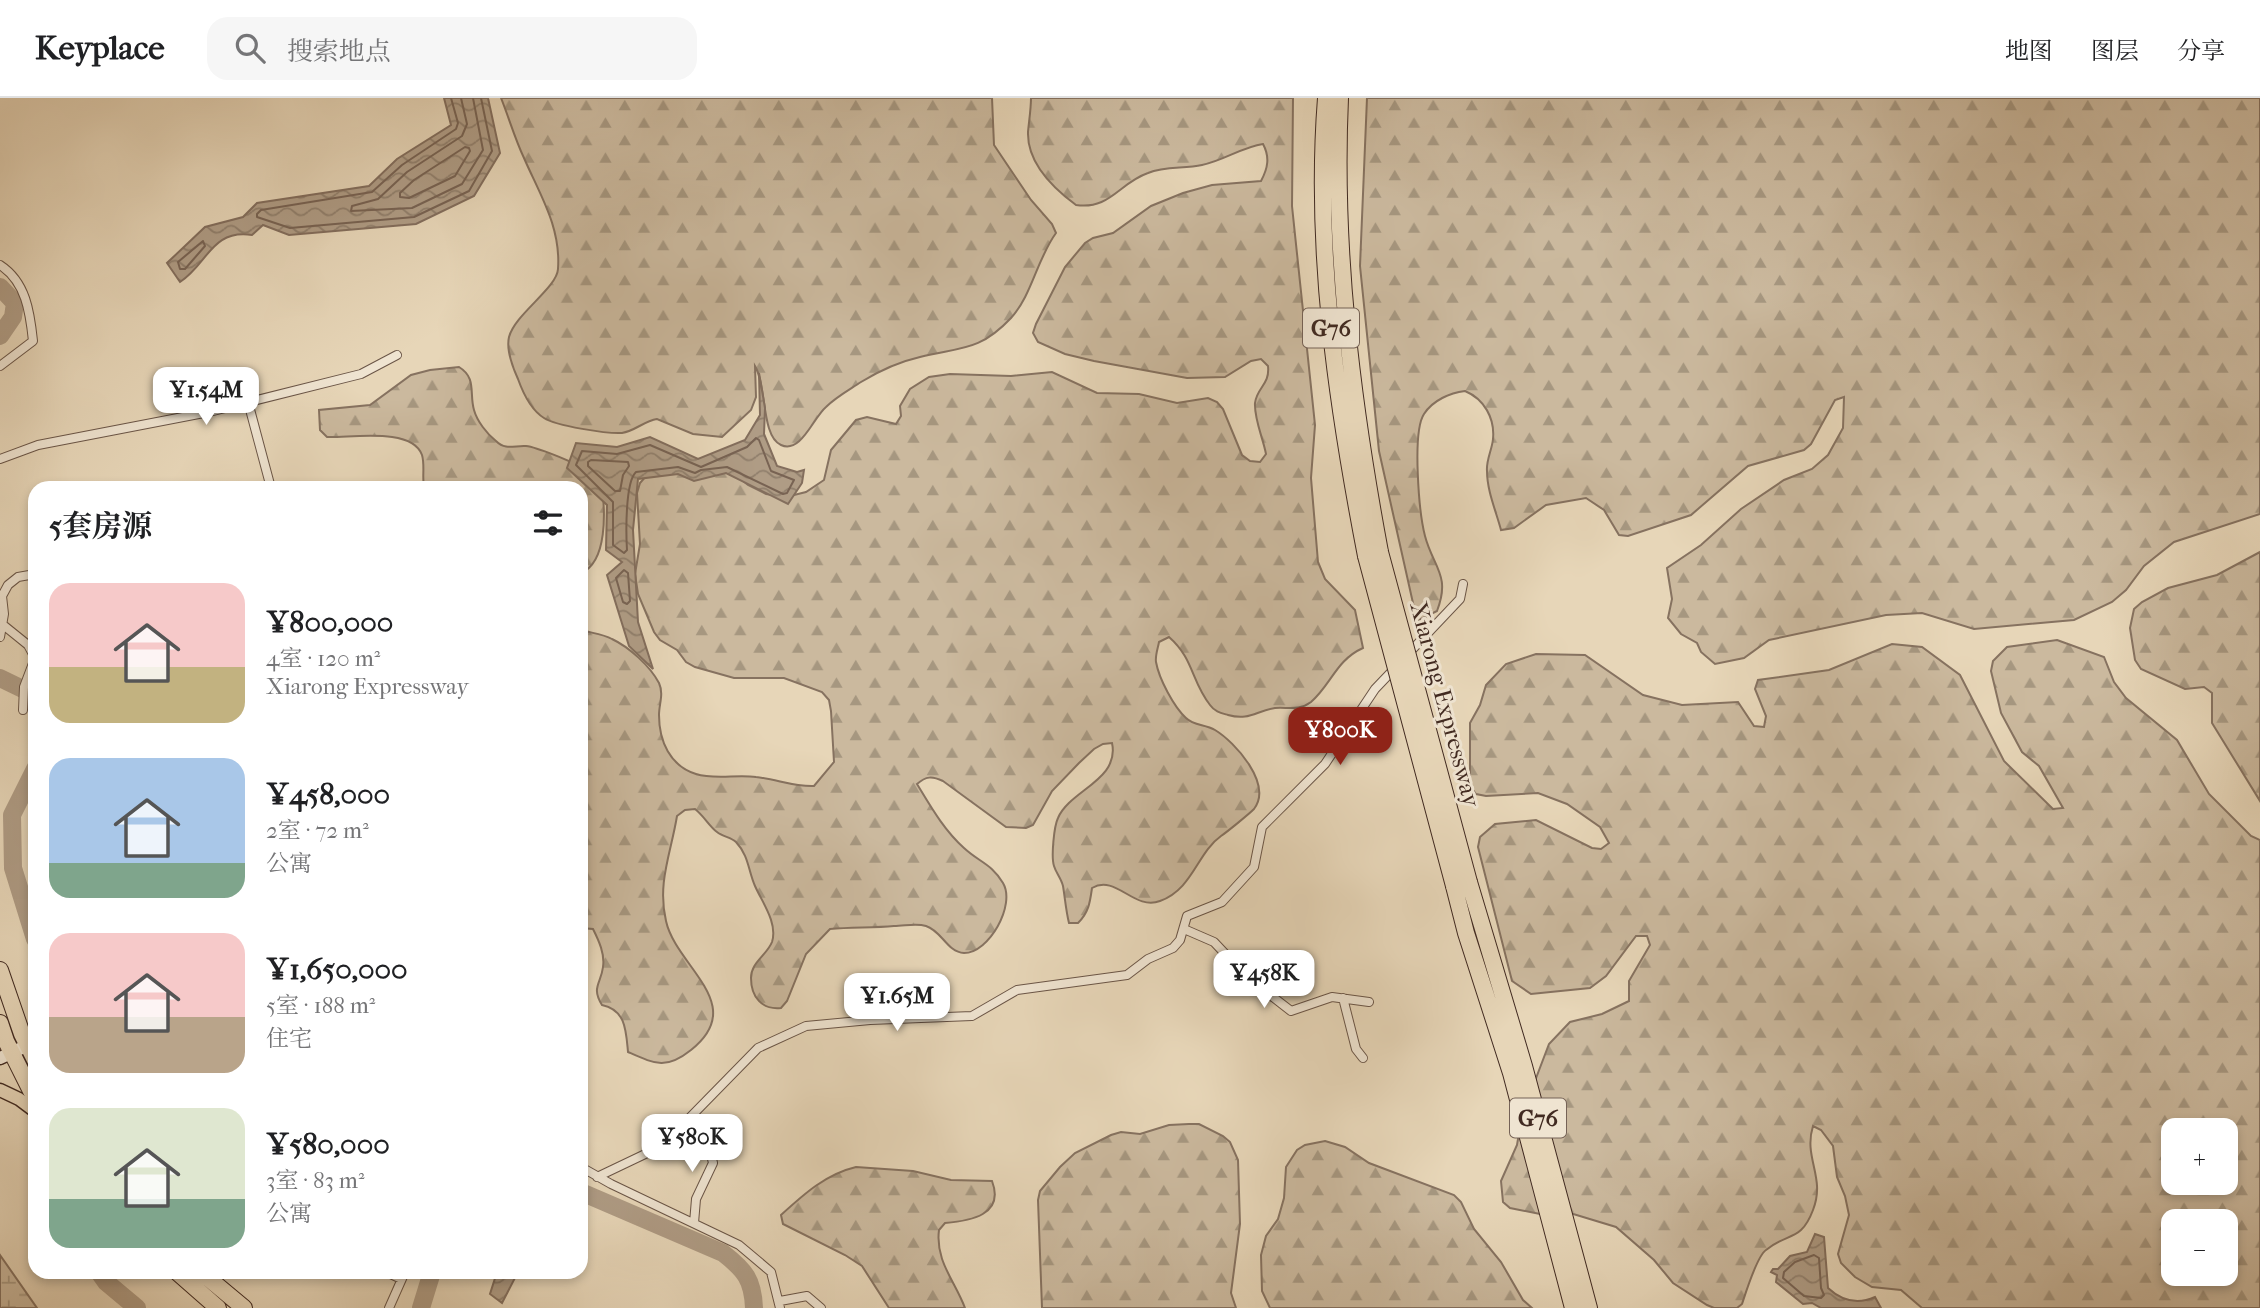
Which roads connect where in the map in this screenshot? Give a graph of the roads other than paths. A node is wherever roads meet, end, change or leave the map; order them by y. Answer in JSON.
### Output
{"nodes":[{"id":1,"x":1325,"y":98,"type":"edge"},
{"id":2,"x":1340,"y":98,"type":"edge"},
{"id":3,"x":0,"y":265,"type":"edge"},
{"id":4,"x":397,"y":355,"type":"dead end"},
{"id":5,"x":0,"y":366,"type":"edge"},
{"id":6,"x":248,"y":402,"type":"junction"},
{"id":7,"x":0,"y":459,"type":"edge"},
{"id":8,"x":269,"y":481,"type":"edge"},
{"id":9,"x":1373,"y":554,"type":"junction"},
{"id":10,"x":28,"y":575,"type":"edge"},
{"id":11,"x":1463,"y":584,"type":"dead end"},
{"id":12,"x":2,"y":624,"type":"junction"},
{"id":13,"x":0,"y":637,"type":"edge"},
{"id":14,"x":28,"y":645,"type":"edge"},
{"id":15,"x":28,"y":676,"type":"edge"},
{"id":16,"x":23,"y":710,"type":"dead end"},
{"id":17,"x":1184,"y":929,"type":"junction"},
{"id":18,"x":1474,"y":930,"type":"junction"},
{"id":19,"x":0,"y":970,"type":"edge"},
{"id":20,"x":1343,"y":998,"type":"junction"},
{"id":21,"x":1369,"y":1002,"type":"dead end"},
{"id":22,"x":0,"y":1023,"type":"edge"},
{"id":23,"x":28,"y":1046,"type":"edge"},
{"id":24,"x":4,"y":1049,"type":"edge"},
{"id":25,"x":1363,"y":1058,"type":"dead end"},
{"id":26,"x":28,"y":1088,"type":"edge"},
{"id":27,"x":0,"y":1090,"type":"edge"},
{"id":28,"x":28,"y":1106,"type":"edge"},
{"id":29,"x":686,"y":1122,"type":"junction"},
{"id":30,"x":588,"y":1171,"type":"edge"},
{"id":31,"x":597,"y":1177,"type":"junction"},
{"id":32,"x":694,"y":1223,"type":"junction"},
{"id":33,"x":185,"y":1279,"type":"edge"},
{"id":34,"x":209,"y":1279,"type":"edge"},
{"id":35,"x":402,"y":1279,"type":"edge"},
{"id":36,"x":780,"y":1305,"type":"edge"},
{"id":37,"x":218,"y":1308,"type":"edge"},
{"id":38,"x":244,"y":1308,"type":"edge"},
{"id":39,"x":389,"y":1308,"type":"edge"},
{"id":40,"x":821,"y":1308,"type":"edge"},
{"id":41,"x":1573,"y":1308,"type":"edge"},
{"id":42,"x":1589,"y":1308,"type":"edge"}],
"edges":[{"from":1,"to":9,"type":"highway","name":"Xiarong Expressway","number":"G76"},
{"from":2,"to":9,"type":"highway","name":"Xiarong Expressway","number":"G76"},
{"from":3,"to":5,"type":"street"},
{"from":4,"to":6,"type":"street"},
{"from":6,"to":7,"type":"street"},
{"from":6,"to":8,"type":"street"},
{"from":9,"to":18,"type":"highway","name":"Xiarong Expressway","number":"G76","bridge":true},
{"from":10,"to":12,"type":"street"},
{"from":11,"to":17,"type":"street"},
{"from":12,"to":13,"type":"street"},
{"from":12,"to":14,"type":"street"},
{"from":15,"to":16,"type":"street"},
{"from":17,"to":20,"type":"street"},
{"from":17,"to":29,"type":"street"},
{"from":18,"to":41,"type":"highway","name":"Xiarong Expressway","number":"G76"},
{"from":18,"to":42,"type":"highway","name":"Xiarong Expressway","number":"G76"},
{"from":19,"to":23,"type":"highway"},
{"from":20,"to":21,"type":"street"},
{"from":20,"to":25,"type":"street"},
{"from":22,"to":24,"type":"highway"},
{"from":23,"to":24,"type":"main road"},
{"from":24,"to":26,"type":"highway"},
{"from":27,"to":28,"type":"main road"},
{"from":29,"to":31,"type":"street"},
{"from":29,"to":32,"type":"street"},
{"from":30,"to":31,"type":"street"},
{"from":31,"to":32,"type":"street"},
{"from":32,"to":36,"type":"street"},
{"from":33,"to":37,"type":"highway"},
{"from":34,"to":38,"type":"highway"},
{"from":35,"to":39,"type":"street"},
{"from":36,"to":40,"type":"street"}]}
